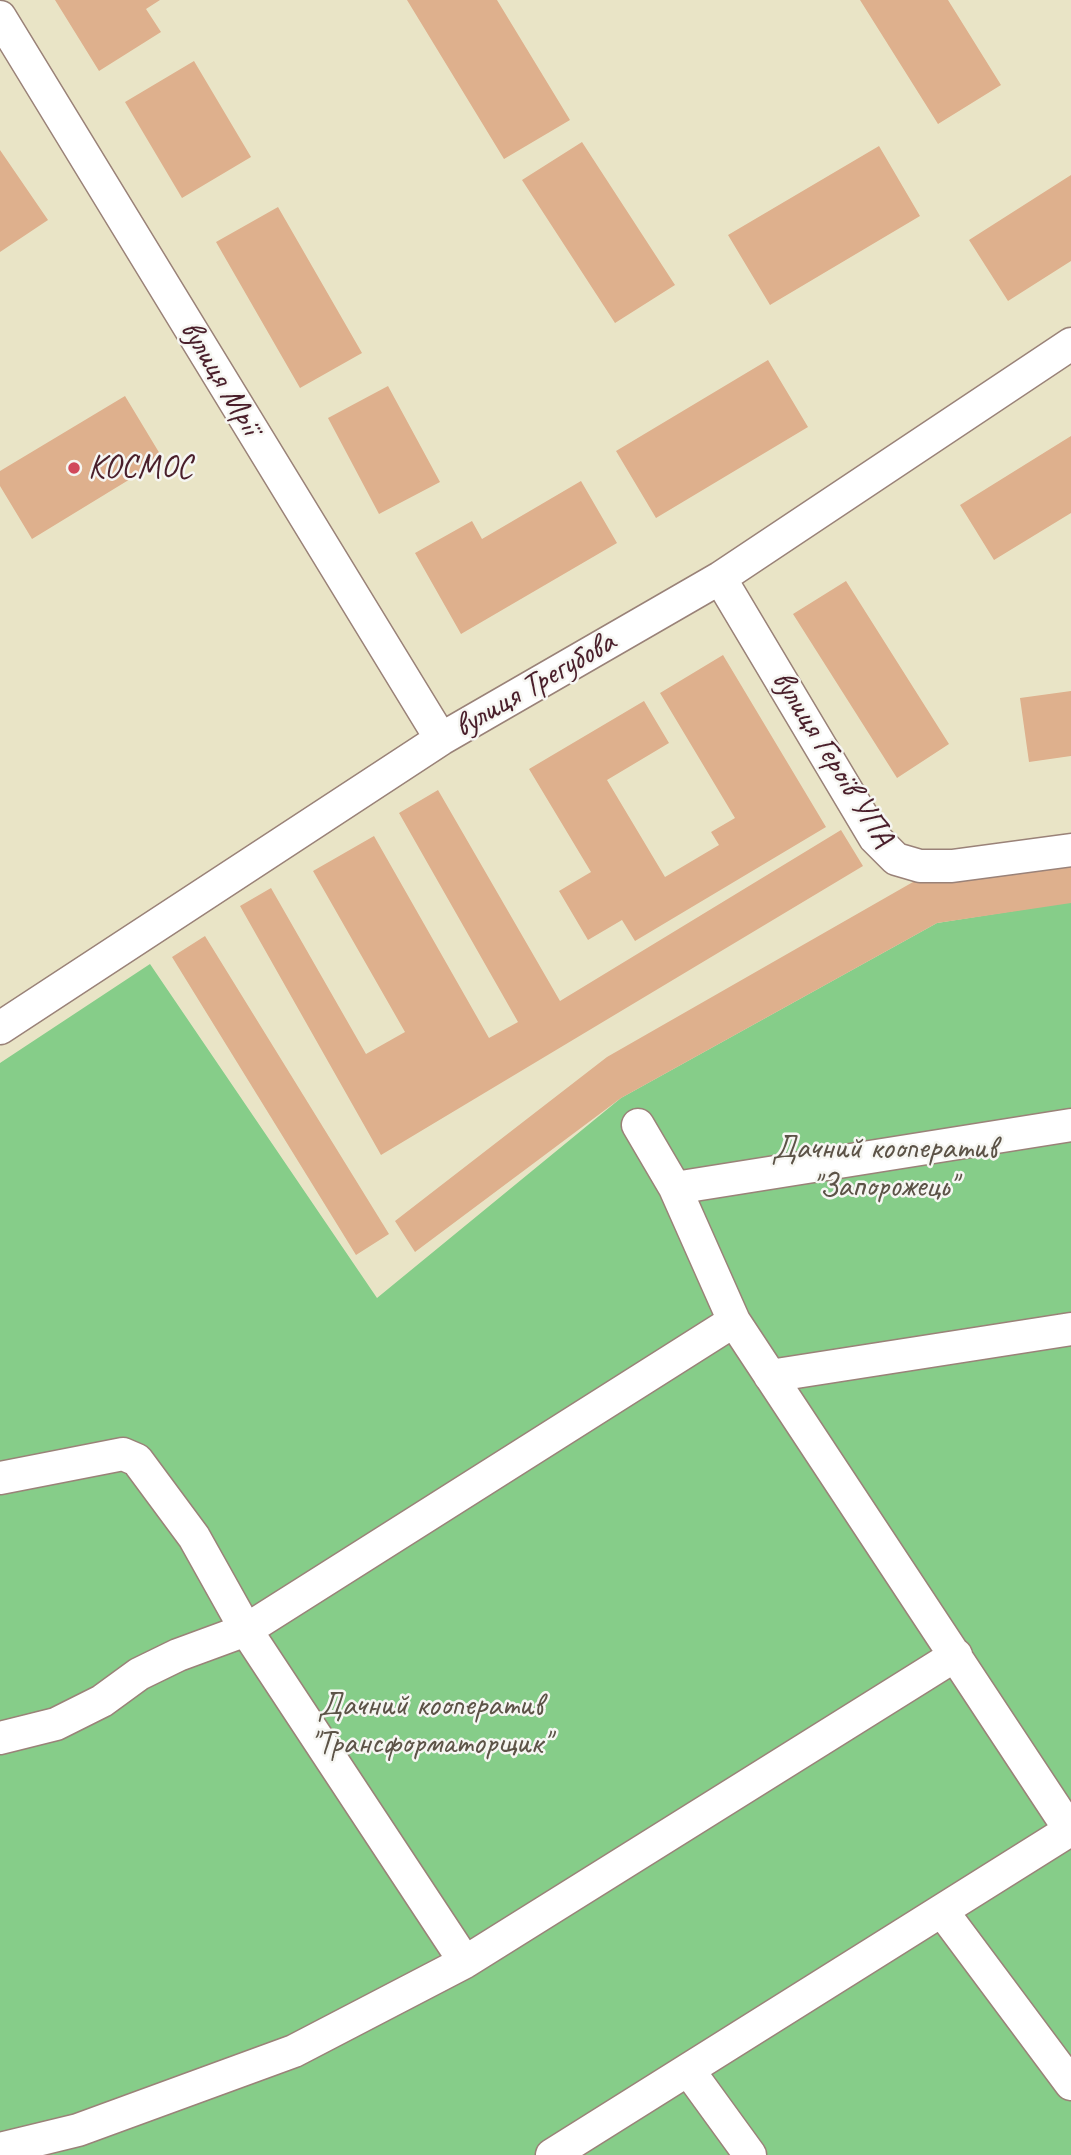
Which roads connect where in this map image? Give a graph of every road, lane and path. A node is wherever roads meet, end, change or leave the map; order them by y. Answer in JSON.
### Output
{"nodes":[{"id":1,"x":0,"y":17,"type":"edge"},
{"id":2,"x":1071,"y":344,"type":"edge"},
{"id":3,"x":720,"y":578,"type":"junction"},
{"id":4,"x":441,"y":739,"type":"junction"},
{"id":5,"x":1071,"y":850,"type":"edge"},
{"id":6,"x":0,"y":1028,"type":"edge"},
{"id":7,"x":638,"y":1125,"type":"dead end"},
{"id":8,"x":1071,"y":1125,"type":"edge"},
{"id":9,"x":675,"y":1188,"type":"junction"},
{"id":10,"x":734,"y":1321,"type":"junction"},
{"id":11,"x":1071,"y":1329,"type":"edge"},
{"id":12,"x":771,"y":1376,"type":"junction"},
{"id":13,"x":0,"y":1478,"type":"edge"},
{"id":14,"x":246,"y":1630,"type":"junction"},
{"id":15,"x":956,"y":1655,"type":"junction"},
{"id":16,"x":0,"y":1738,"type":"edge"},
{"id":17,"x":942,"y":1911,"type":"junction"},
{"id":18,"x":465,"y":1962,"type":"junction"},
{"id":19,"x":689,"y":2071,"type":"junction"},
{"id":20,"x":1071,"y":2084,"type":"edge"},
{"id":21,"x":0,"y":2149,"type":"edge"},
{"id":22,"x":552,"y":2155,"type":"edge"},
{"id":23,"x":750,"y":2155,"type":"edge"}],
"edges":[{"from":1,"to":4,"type":"street","name":"вулиця Мрії"},
{"from":2,"to":3,"type":"street","name":"вулиця Трегубова"},
{"from":3,"to":4,"type":"street","name":"вулиця Трегубова"},
{"from":3,"to":5,"type":"street","name":"вулиця Героїв УПА"},
{"from":4,"to":6,"type":"street","name":"вулиця Трегубова"},
{"from":7,"to":9,"type":"street"},
{"from":8,"to":9,"type":"street"},
{"from":9,"to":10,"type":"street"},
{"from":10,"to":12,"type":"street"},
{"from":10,"to":14,"type":"street"},
{"from":11,"to":12,"type":"street"},
{"from":12,"to":15,"type":"street"},
{"from":13,"to":14,"type":"street"},
{"from":14,"to":16,"type":"street"},
{"from":14,"to":18,"type":"street"},
{"from":15,"to":17,"type":"street"},
{"from":15,"to":18,"type":"street"},
{"from":17,"to":19,"type":"street"},
{"from":17,"to":20,"type":"street"},
{"from":18,"to":21,"type":"street"},
{"from":19,"to":22,"type":"street"},
{"from":19,"to":23,"type":"street"}]}
